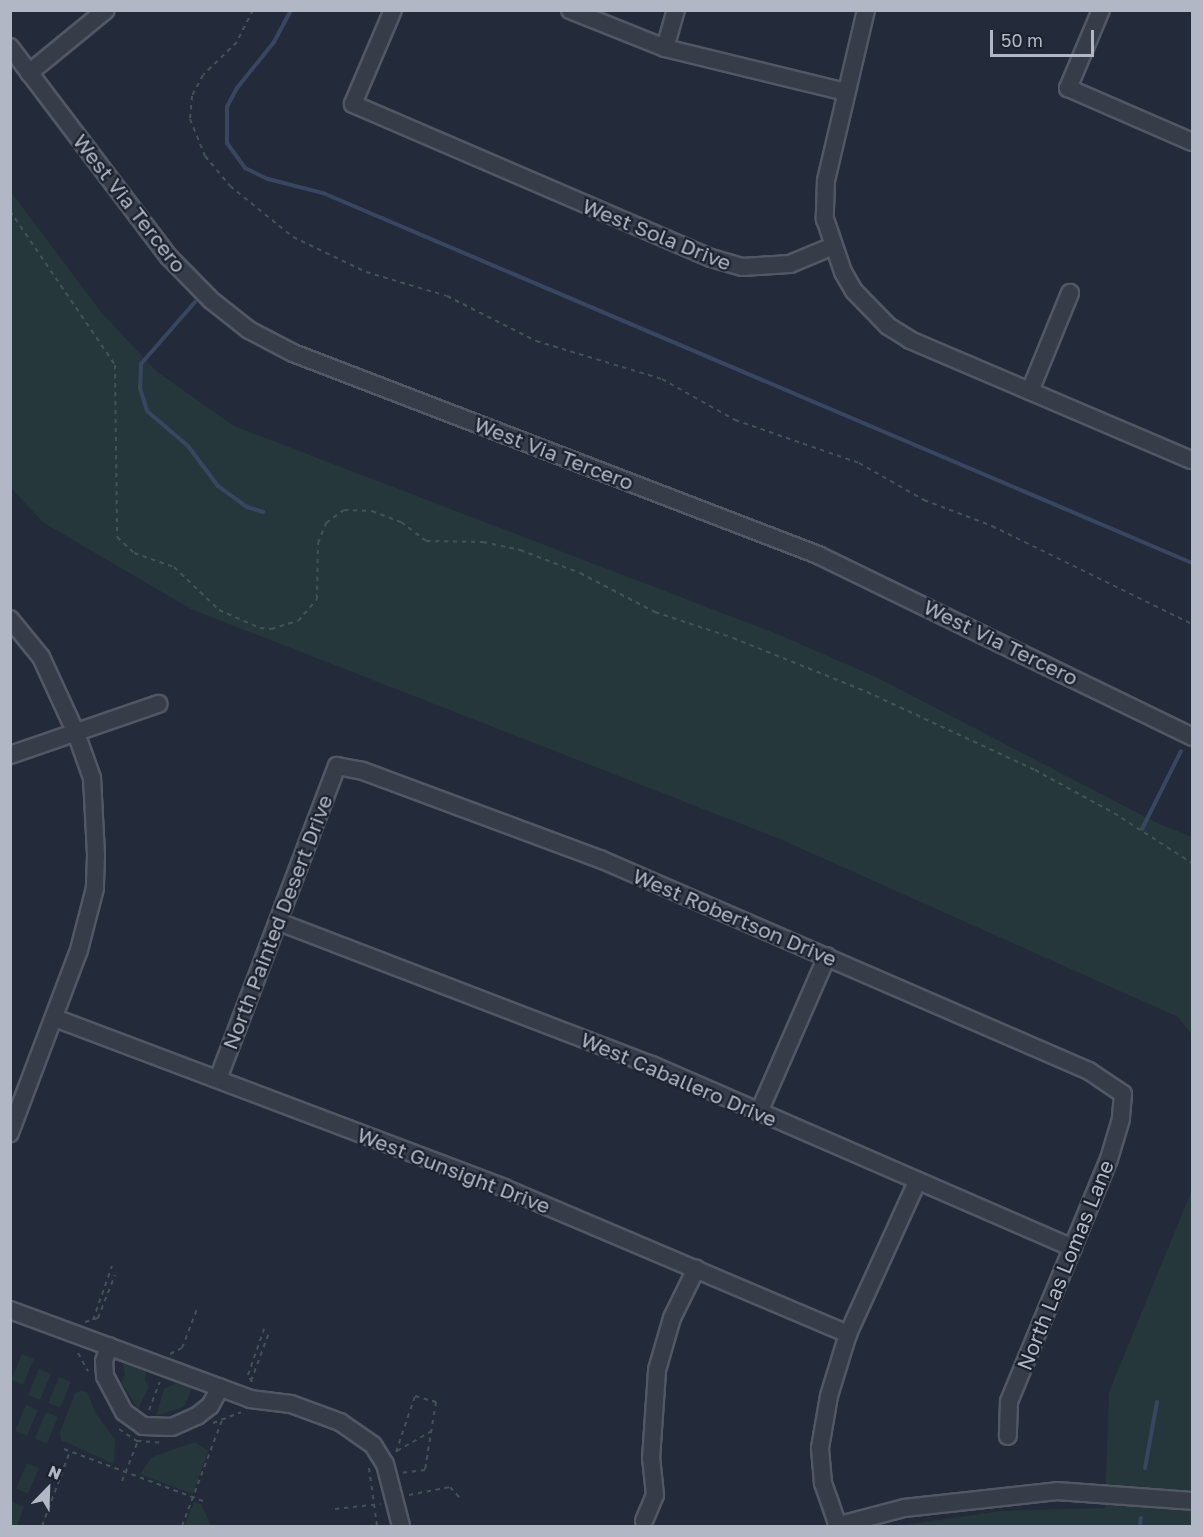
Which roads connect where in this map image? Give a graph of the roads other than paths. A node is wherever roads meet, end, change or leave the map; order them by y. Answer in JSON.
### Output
{"nodes":[{"id":1,"x":106,"y":10,"type":"edge"},
{"id":2,"x":393,"y":10,"type":"edge"},
{"id":3,"x":570,"y":10,"type":"edge"},
{"id":4,"x":676,"y":10,"type":"edge"},
{"id":5,"x":866,"y":10,"type":"edge"},
{"id":6,"x":1101,"y":10,"type":"edge"},
{"id":7,"x":10,"y":47,"type":"edge"},
{"id":8,"x":665,"y":48,"type":"junction"},
{"id":9,"x":29,"y":73,"type":"junction"},
{"id":10,"x":846,"y":92,"type":"junction"},
{"id":11,"x":1192,"y":142,"type":"edge"},
{"id":12,"x":833,"y":246,"type":"junction"},
{"id":13,"x":1070,"y":293,"type":"dead end"},
{"id":14,"x":1030,"y":391,"type":"junction"},
{"id":15,"x":1192,"y":460,"type":"edge"},
{"id":16,"x":10,"y":619,"type":"edge"},
{"id":17,"x":158,"y":704,"type":"dead end"},
{"id":18,"x":76,"y":733,"type":"junction"},
{"id":19,"x":1192,"y":737,"type":"edge"},
{"id":20,"x":10,"y":755,"type":"edge"},
{"id":21,"x":337,"y":765,"type":"joint"},
{"id":22,"x":279,"y":922,"type":"junction"},
{"id":23,"x":827,"y":956,"type":"junction"},
{"id":24,"x":55,"y":1018,"type":"junction"},
{"id":25,"x":218,"y":1079,"type":"junction"},
{"id":26,"x":1123,"y":1094,"type":"joint"},
{"id":27,"x":759,"y":1112,"type":"junction"},
{"id":28,"x":10,"y":1133,"type":"edge"},
{"id":29,"x":917,"y":1182,"type":"junction"},
{"id":30,"x":1073,"y":1248,"type":"junction"},
{"id":31,"x":696,"y":1269,"type":"junction"},
{"id":32,"x":10,"y":1310,"type":"edge"},
{"id":33,"x":848,"y":1334,"type":"junction"},
{"id":34,"x":109,"y":1346,"type":"junction"},
{"id":35,"x":220,"y":1388,"type":"junction"},
{"id":36,"x":1008,"y":1436,"type":"dead end"},
{"id":37,"x":1192,"y":1501,"type":"edge"},
{"id":38,"x":644,"y":1521,"type":"dead end"},
{"id":39,"x":837,"y":1526,"type":"edge"},
{"id":40,"x":401,"y":1527,"type":"edge"}],
"edges":[{"from":1,"to":9,"type":"street"},
{"from":2,"to":12,"type":"street","name":"West Sola Drive"},
{"from":3,"to":8,"type":"street"},
{"from":4,"to":8,"type":"street"},
{"from":5,"to":10,"type":"street"},
{"from":6,"to":11,"type":"street"},
{"from":7,"to":9,"type":"street","name":"West Via Tercero"},
{"from":8,"to":10,"type":"street"},
{"from":9,"to":19,"type":"street","name":"West Via Tercero"},
{"from":10,"to":12,"type":"street"},
{"from":12,"to":14,"type":"street"},
{"from":13,"to":14,"type":"street"},
{"from":14,"to":15,"type":"street"},
{"from":16,"to":18,"type":"street"},
{"from":17,"to":18,"type":"street"},
{"from":18,"to":20,"type":"street"},
{"from":18,"to":24,"type":"street"},
{"from":21,"to":22,"type":"street","name":"North Painted Desert Drive"},
{"from":21,"to":23,"type":"street","name":"West Robertson Drive"},
{"from":22,"to":25,"type":"street","name":"North Painted Desert Drive"},
{"from":22,"to":27,"type":"street","name":"West Caballero Drive"},
{"from":23,"to":26,"type":"street","name":"West Robertson Drive"},
{"from":23,"to":27,"type":"street"},
{"from":24,"to":25,"type":"street","name":"West Gunsight Drive"},
{"from":24,"to":28,"type":"street"},
{"from":25,"to":31,"type":"street","name":"West Gunsight Drive"},
{"from":26,"to":30,"type":"street","name":"North Las Lomas Lane"},
{"from":27,"to":29,"type":"street","name":"West Caballero Drive"},
{"from":29,"to":30,"type":"street","name":"West Caballero Drive"},
{"from":29,"to":33,"type":"street"},
{"from":30,"to":36,"type":"street","name":"North Las Lomas Lane"},
{"from":31,"to":33,"type":"street","name":"West Gunsight Drive"},
{"from":31,"to":38,"type":"street"},
{"from":32,"to":34,"type":"street"},
{"from":33,"to":39,"type":"street"},
{"from":34,"to":35,"type":"street"},
{"from":34,"to":35,"type":"street"},
{"from":35,"to":40,"type":"street"},
{"from":37,"to":39,"type":"street"}]}
